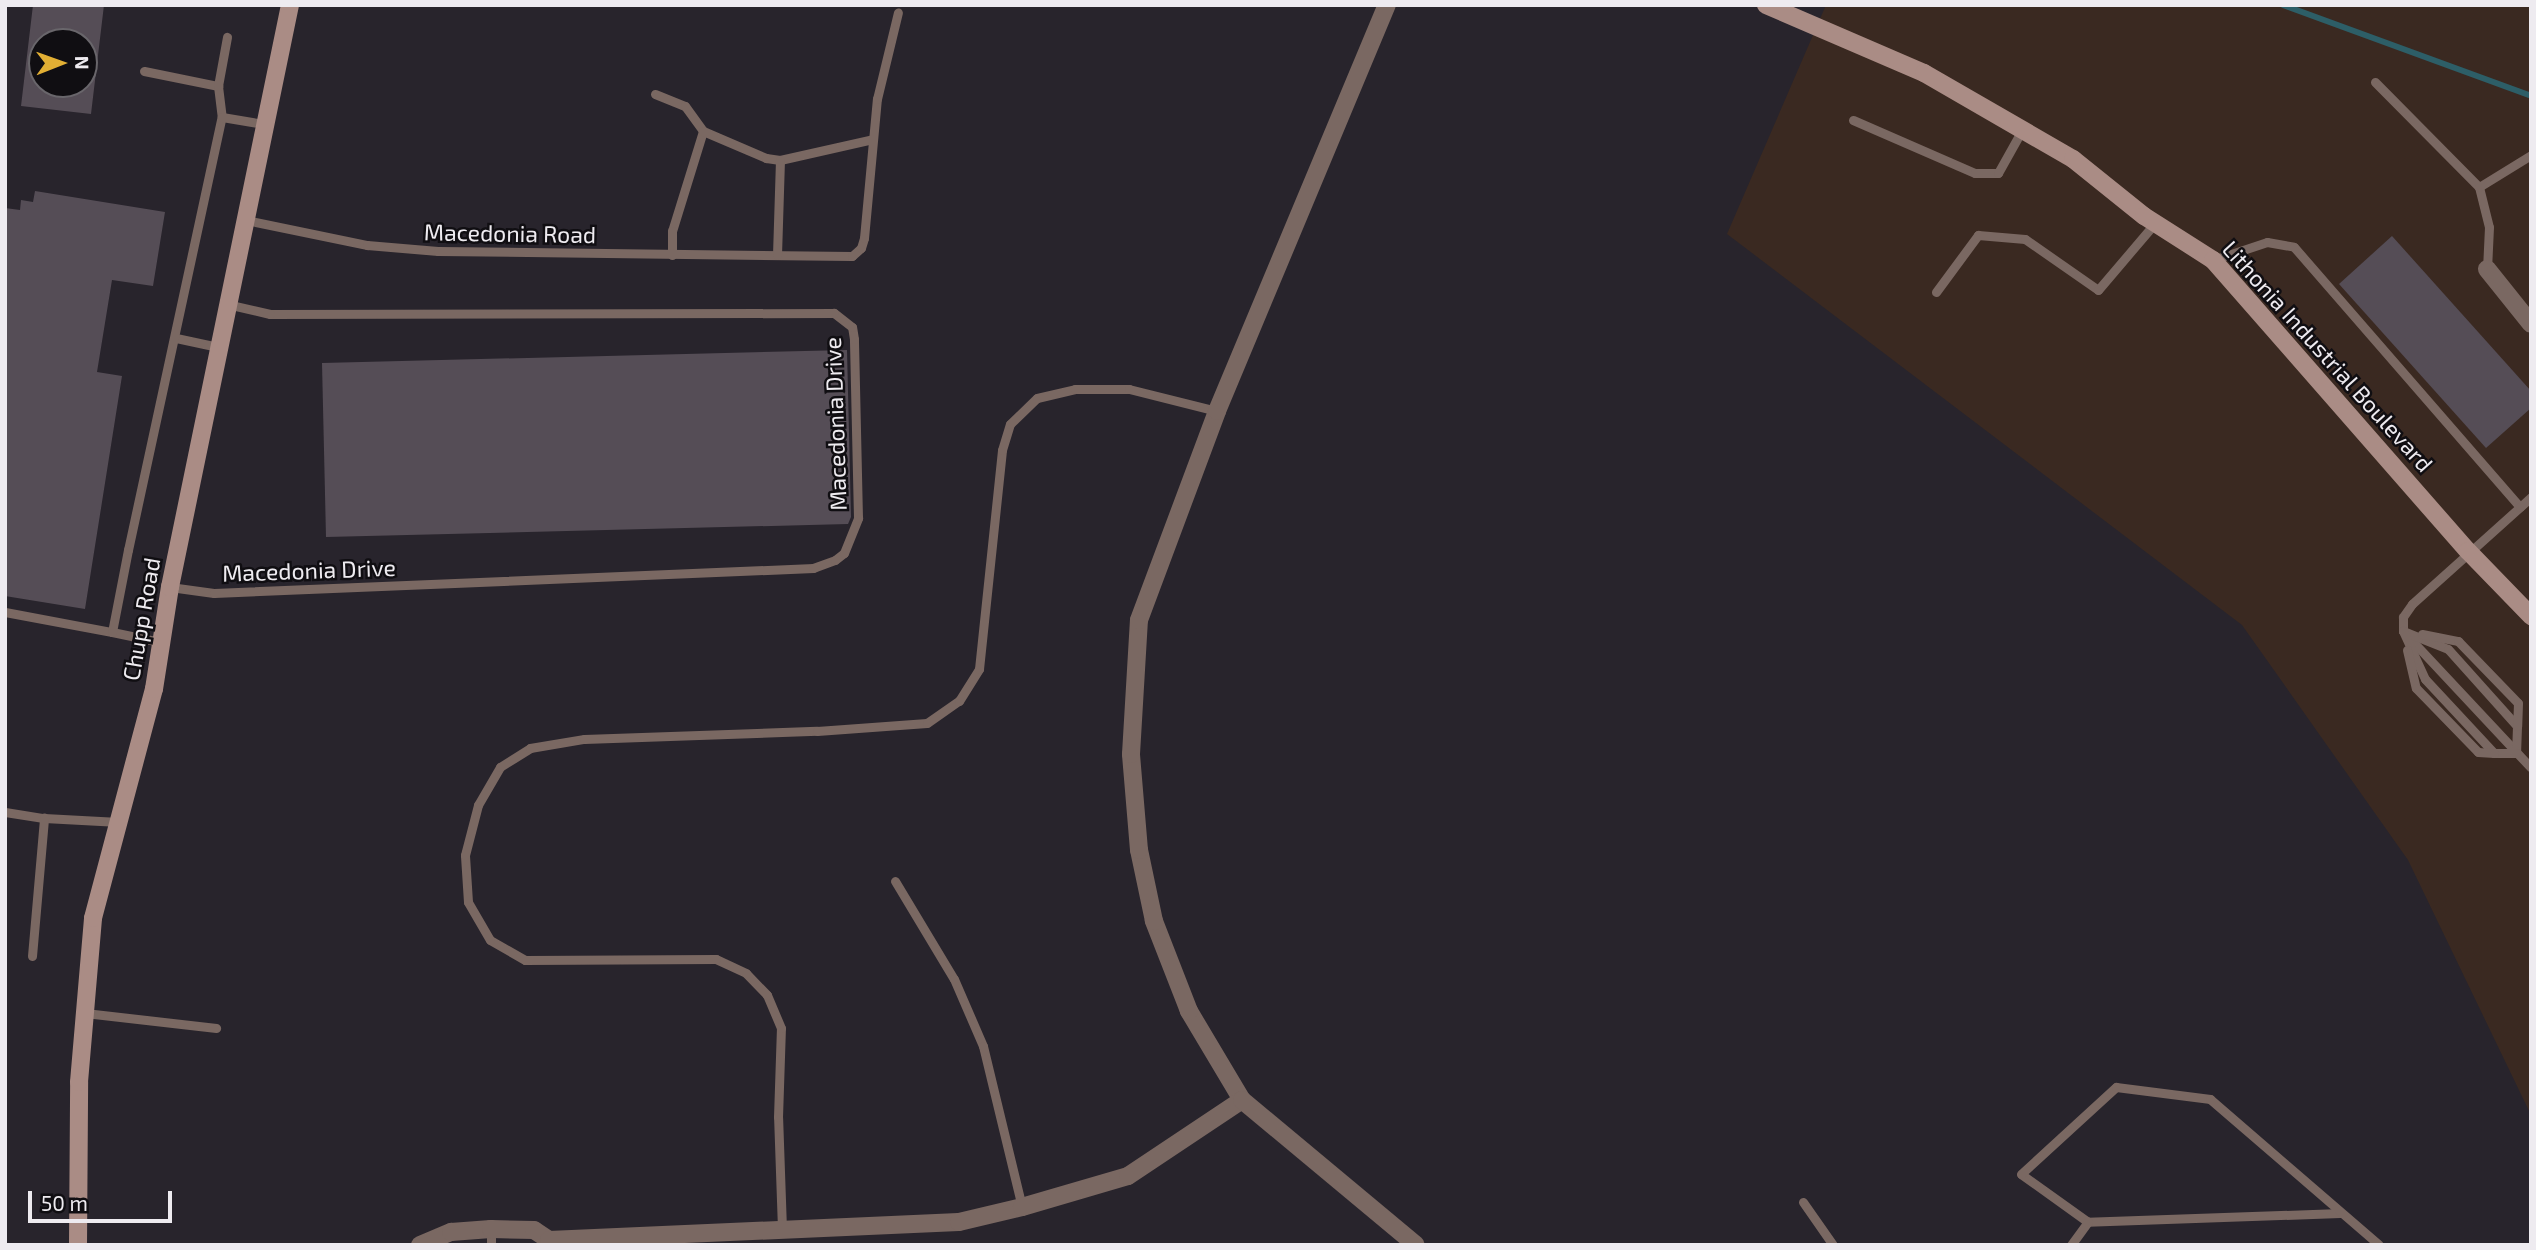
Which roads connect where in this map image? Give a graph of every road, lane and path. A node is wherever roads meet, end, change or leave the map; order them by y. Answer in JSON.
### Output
{"nodes":[{"id":1,"x":290,"y":5,"type":"edge"},
{"id":2,"x":1387,"y":5,"type":"edge"},
{"id":3,"x":1766,"y":5,"type":"edge"},
{"id":4,"x":898,"y":12,"type":"dead end"},
{"id":5,"x":227,"y":37,"type":"dead end"},
{"id":6,"x":144,"y":71,"type":"dead end"},
{"id":7,"x":2375,"y":82,"type":"dead end"},
{"id":8,"x":218,"y":86,"type":"junction"},
{"id":9,"x":656,"y":94,"type":"dead end"},
{"id":10,"x":222,"y":117,"type":"junction"},
{"id":11,"x":1853,"y":120,"type":"dead end"},
{"id":12,"x":264,"y":124,"type":"junction"},
{"id":13,"x":2022,"y":130,"type":"junction"},
{"id":14,"x":703,"y":131,"type":"junction"},
{"id":15,"x":873,"y":139,"type":"junction"},
{"id":16,"x":2531,"y":155,"type":"edge"},
{"id":17,"x":780,"y":160,"type":"junction"},
{"id":18,"x":2479,"y":187,"type":"junction"},
{"id":19,"x":244,"y":220,"type":"junction"},
{"id":20,"x":2155,"y":223,"type":"junction"},
{"id":21,"x":672,"y":255,"type":"junction"},
{"id":22,"x":777,"y":255,"type":"junction"},
{"id":23,"x":2213,"y":260,"type":"junction"},
{"id":24,"x":2487,"y":270,"type":"joint"},
{"id":25,"x":1936,"y":292,"type":"dead end"},
{"id":26,"x":227,"y":304,"type":"junction"},
{"id":27,"x":2531,"y":324,"type":"edge"},
{"id":28,"x":176,"y":338,"type":"junction"},
{"id":29,"x":218,"y":347,"type":"junction"},
{"id":30,"x":1217,"y":411,"type":"junction"},
{"id":31,"x":2531,"y":497,"type":"edge"},
{"id":32,"x":2520,"y":507,"type":"junction"},
{"id":33,"x":2468,"y":551,"type":"junction"},
{"id":34,"x":170,"y":587,"type":"junction"},
{"id":35,"x":5,"y":612,"type":"edge"},
{"id":36,"x":2531,"y":616,"type":"edge"},
{"id":37,"x":2403,"y":631,"type":"junction"},
{"id":38,"x":112,"y":632,"type":"junction"},
{"id":39,"x":160,"y":642,"type":"junction"},
{"id":40,"x":2517,"y":726,"type":"junction"},
{"id":41,"x":2516,"y":753,"type":"junction"},
{"id":42,"x":2531,"y":768,"type":"edge"},
{"id":43,"x":5,"y":812,"type":"edge"},
{"id":44,"x":44,"y":818,"type":"junction"},
{"id":45,"x":119,"y":822,"type":"junction"},
{"id":46,"x":895,"y":881,"type":"dead end"},
{"id":47,"x":32,"y":956,"type":"dead end"},
{"id":48,"x":85,"y":1013,"type":"junction"},
{"id":49,"x":216,"y":1028,"type":"dead end"},
{"id":50,"x":1242,"y":1100,"type":"junction"},
{"id":51,"x":1803,"y":1202,"type":"dead end"},
{"id":52,"x":1022,"y":1208,"type":"junction"},
{"id":53,"x":2340,"y":1213,"type":"junction"},
{"id":54,"x":2088,"y":1222,"type":"junction"},
{"id":55,"x":782,"y":1229,"type":"junction"},
{"id":56,"x":491,"y":1237,"type":"edge"},
{"id":57,"x":547,"y":1242,"type":"edge"},
{"id":58,"x":78,"y":1245,"type":"edge"},
{"id":59,"x":420,"y":1245,"type":"edge"},
{"id":60,"x":1416,"y":1245,"type":"edge"},
{"id":61,"x":1833,"y":1245,"type":"edge"},
{"id":62,"x":2071,"y":1245,"type":"edge"},
{"id":63,"x":2379,"y":1245,"type":"edge"}],
"edges":[{"from":1,"to":12,"type":"street","name":"Chupp Road"},
{"from":2,"to":30,"type":"street"},
{"from":3,"to":13,"type":"street","name":"Lithonia Industrial Boulevard"},
{"from":4,"to":15,"type":"lane","name":"Macedonia Road"},
{"from":5,"to":8,"type":"lane"},
{"from":6,"to":8,"type":"lane"},
{"from":7,"to":18,"type":"lane"},
{"from":8,"to":10,"type":"lane"},
{"from":9,"to":14,"type":"lane"},
{"from":10,"to":12,"type":"lane"},
{"from":10,"to":28,"type":"lane"},
{"from":11,"to":13,"type":"lane"},
{"from":12,"to":19,"type":"street","name":"Chupp Road"},
{"from":13,"to":20,"type":"street","name":"Lithonia Industrial Boulevard"},
{"from":14,"to":17,"type":"lane"},
{"from":14,"to":21,"type":"lane"},
{"from":15,"to":17,"type":"lane"},
{"from":15,"to":22,"type":"lane","name":"Macedonia Road"},
{"from":16,"to":18,"type":"lane"},
{"from":17,"to":22,"type":"lane"},
{"from":18,"to":24,"type":"lane"},
{"from":19,"to":21,"type":"lane","name":"Macedonia Road"},
{"from":19,"to":26,"type":"street","name":"Chupp Road"},
{"from":20,"to":23,"type":"street","name":"Lithonia Industrial Boulevard"},
{"from":20,"to":25,"type":"lane"},
{"from":21,"to":22,"type":"lane","name":"Macedonia Road"},
{"from":23,"to":32,"type":"lane"},
{"from":23,"to":33,"type":"street","name":"Lithonia Industrial Boulevard"},
{"from":24,"to":27,"type":"street"},
{"from":26,"to":29,"type":"street","name":"Chupp Road"},
{"from":26,"to":34,"type":"lane","name":"Macedonia Drive"},
{"from":28,"to":29,"type":"lane"},
{"from":28,"to":38,"type":"lane"},
{"from":29,"to":34,"type":"street","name":"Chupp Road"},
{"from":30,"to":50,"type":"street"},
{"from":30,"to":55,"type":"lane"},
{"from":31,"to":32,"type":"lane"},
{"from":32,"to":33,"type":"lane"},
{"from":33,"to":36,"type":"street","name":"Lithonia Industrial Boulevard"},
{"from":33,"to":37,"type":"lane"},
{"from":34,"to":39,"type":"street","name":"Chupp Road"},
{"from":35,"to":38,"type":"lane"},
{"from":37,"to":40,"type":"lane"},
{"from":37,"to":40,"type":"lane"},
{"from":37,"to":41,"type":"lane"},
{"from":37,"to":41,"type":"lane"},
{"from":38,"to":39,"type":"lane"},
{"from":39,"to":45,"type":"street","name":"Chupp Road"},
{"from":40,"to":41,"type":"lane"},
{"from":41,"to":42,"type":"lane"},
{"from":43,"to":44,"type":"lane"},
{"from":44,"to":45,"type":"lane"},
{"from":44,"to":47,"type":"lane"},
{"from":45,"to":48,"type":"street","name":"Chupp Road"},
{"from":46,"to":52,"type":"lane"},
{"from":48,"to":49,"type":"lane"},
{"from":48,"to":58,"type":"street","name":"Chupp Road"},
{"from":50,"to":52,"type":"street"},
{"from":50,"to":60,"type":"street"},
{"from":51,"to":61,"type":"lane"},
{"from":52,"to":55,"type":"street"},
{"from":53,"to":54,"type":"lane"},
{"from":53,"to":54,"type":"lane"},
{"from":53,"to":63,"type":"lane"},
{"from":54,"to":62,"type":"lane"},
{"from":55,"to":57,"type":"street"},
{"from":56,"to":57,"type":"street"},
{"from":56,"to":59,"type":"street"}]}
